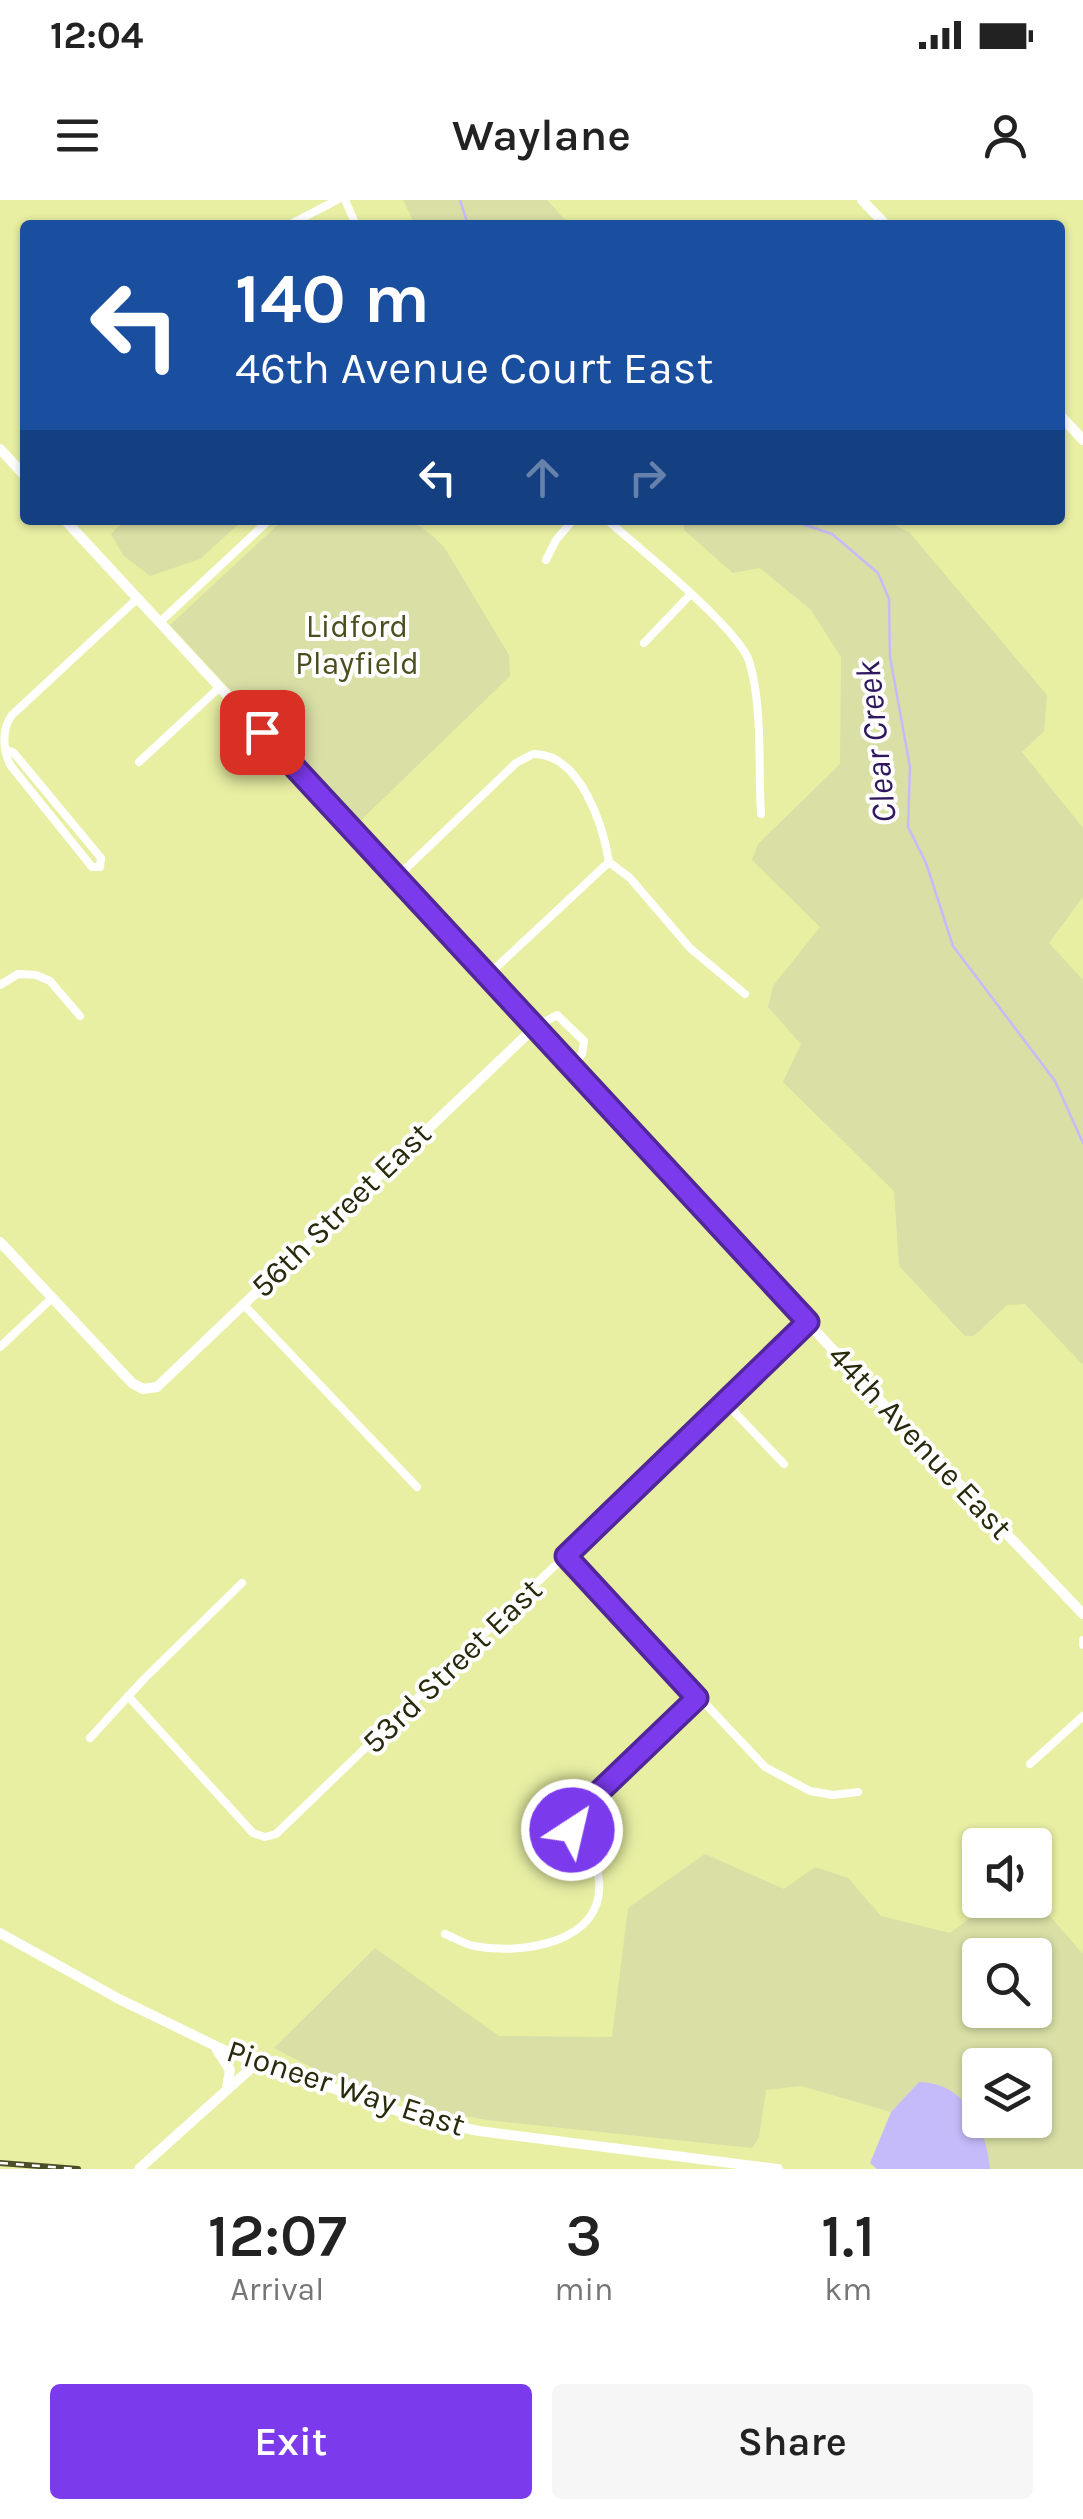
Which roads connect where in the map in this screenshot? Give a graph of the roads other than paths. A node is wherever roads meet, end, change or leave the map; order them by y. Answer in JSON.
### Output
{"nodes":[{"id":1,"x":337,"y":200,"type":"edge"},
{"id":2,"x":862,"y":200,"type":"edge"},
{"id":3,"x":299,"y":220,"type":"edge"},
{"id":4,"x":881,"y":220,"type":"edge"},
{"id":5,"x":1065,"y":420,"type":"edge"},
{"id":6,"x":1083,"y":440,"type":"edge"},
{"id":7,"x":0,"y":449,"type":"edge"},
{"id":8,"x":20,"y":471,"type":"edge"},
{"id":9,"x":71,"y":525,"type":"edge"},
{"id":10,"x":264,"y":525,"type":"edge"},
{"id":11,"x":569,"y":525,"type":"edge"},
{"id":12,"x":613,"y":525,"type":"edge"},
{"id":13,"x":546,"y":560,"type":"dead end"},
{"id":14,"x":690,"y":595,"type":"junction"},
{"id":15,"x":138,"y":598,"type":"junction"},
{"id":16,"x":160,"y":622,"type":"junction"},
{"id":17,"x":644,"y":643,"type":"dead end"},
{"id":18,"x":220,"y":687,"type":"junction"},
{"id":19,"x":7,"y":750,"type":"junction"},
{"id":20,"x":139,"y":762,"type":"dead end"},
{"id":21,"x":761,"y":814,"type":"dead end"},
{"id":22,"x":608,"y":862,"type":"junction"},
{"id":23,"x":396,"y":878,"type":"junction"},
{"id":24,"x":487,"y":976,"type":"junction"},
{"id":25,"x":0,"y":985,"type":"edge"},
{"id":26,"x":745,"y":994,"type":"dead end"},
{"id":27,"x":80,"y":1016,"type":"dead end"},
{"id":28,"x":534,"y":1027,"type":"junction"},
{"id":29,"x":571,"y":1066,"type":"junction"},
{"id":30,"x":0,"y":1242,"type":"edge"},
{"id":31,"x":52,"y":1298,"type":"junction"},
{"id":32,"x":242,"y":1304,"type":"junction"},
{"id":33,"x":808,"y":1322,"type":"junction"},
{"id":34,"x":0,"y":1346,"type":"edge"},
{"id":35,"x":724,"y":1402,"type":"junction"},
{"id":36,"x":784,"y":1464,"type":"dead end"},
{"id":37,"x":417,"y":1487,"type":"dead end"},
{"id":38,"x":566,"y":1556,"type":"junction"},
{"id":39,"x":242,"y":1583,"type":"dead end"},
{"id":40,"x":1083,"y":1614,"type":"edge"},
{"id":41,"x":128,"y":1696,"type":"junction"},
{"id":42,"x":697,"y":1698,"type":"junction"},
{"id":43,"x":1083,"y":1716,"type":"edge"},
{"id":44,"x":90,"y":1738,"type":"dead end"},
{"id":45,"x":1030,"y":1764,"type":"dead end"},
{"id":46,"x":858,"y":1792,"type":"dead end"},
{"id":47,"x":0,"y":1933,"type":"edge"},
{"id":48,"x":445,"y":1934,"type":"dead end"},
{"id":49,"x":208,"y":2043,"type":"junction"},
{"id":50,"x":257,"y":2063,"type":"junction"},
{"id":51,"x":225,"y":2092,"type":"junction"},
{"id":52,"x":139,"y":2169,"type":"edge"},
{"id":53,"x":778,"y":2169,"type":"edge"}],
"edges":[{"from":1,"to":3,"type":"street"},
{"from":2,"to":4,"type":"street"},
{"from":5,"to":6,"type":"street"},
{"from":7,"to":8,"type":"street"},
{"from":9,"to":15,"type":"street","name":"44th Avenue East"},
{"from":10,"to":16,"type":"street"},
{"from":11,"to":13,"type":"street"},
{"from":12,"to":14,"type":"street"},
{"from":14,"to":17,"type":"street"},
{"from":14,"to":21,"type":"street"},
{"from":15,"to":16,"type":"street","name":"44th Avenue East"},
{"from":15,"to":19,"type":"street"},
{"from":16,"to":18,"type":"street","name":"44th Avenue East"},
{"from":18,"to":20,"type":"street"},
{"from":18,"to":23,"type":"street","name":"44th Avenue East"},
{"from":19,"to":19,"type":"street"},
{"from":22,"to":23,"type":"street"},
{"from":22,"to":24,"type":"street"},
{"from":22,"to":26,"type":"street"},
{"from":23,"to":24,"type":"street","name":"44th Avenue East"},
{"from":24,"to":28,"type":"street","name":"44th Avenue East"},
{"from":25,"to":27,"type":"street"},
{"from":28,"to":29,"type":"street","name":"44th Avenue East"},
{"from":28,"to":29,"type":"street"},
{"from":28,"to":32,"type":"street","name":"56th Street East"},
{"from":29,"to":33,"type":"street","name":"44th Avenue East"},
{"from":30,"to":31,"type":"street"},
{"from":31,"to":32,"type":"street","name":"56th Street East"},
{"from":31,"to":34,"type":"street"},
{"from":32,"to":37,"type":"street"},
{"from":33,"to":35,"type":"street","name":"53rd Street East"},
{"from":33,"to":40,"type":"street","name":"44th Avenue East"},
{"from":35,"to":36,"type":"street"},
{"from":35,"to":38,"type":"street","name":"53rd Street East"},
{"from":38,"to":41,"type":"street","name":"53rd Street East"},
{"from":38,"to":42,"type":"street"},
{"from":39,"to":41,"type":"street"},
{"from":41,"to":44,"type":"street"},
{"from":42,"to":46,"type":"street"},
{"from":42,"to":48,"type":"street"},
{"from":43,"to":45,"type":"street"},
{"from":47,"to":49,"type":"street","name":"Pioneer Way East"},
{"from":49,"to":50,"type":"street","name":"Pioneer Way East"},
{"from":49,"to":51,"type":"street"},
{"from":50,"to":51,"type":"street"},
{"from":50,"to":53,"type":"street","name":"Pioneer Way East"},
{"from":51,"to":52,"type":"street"}]}
